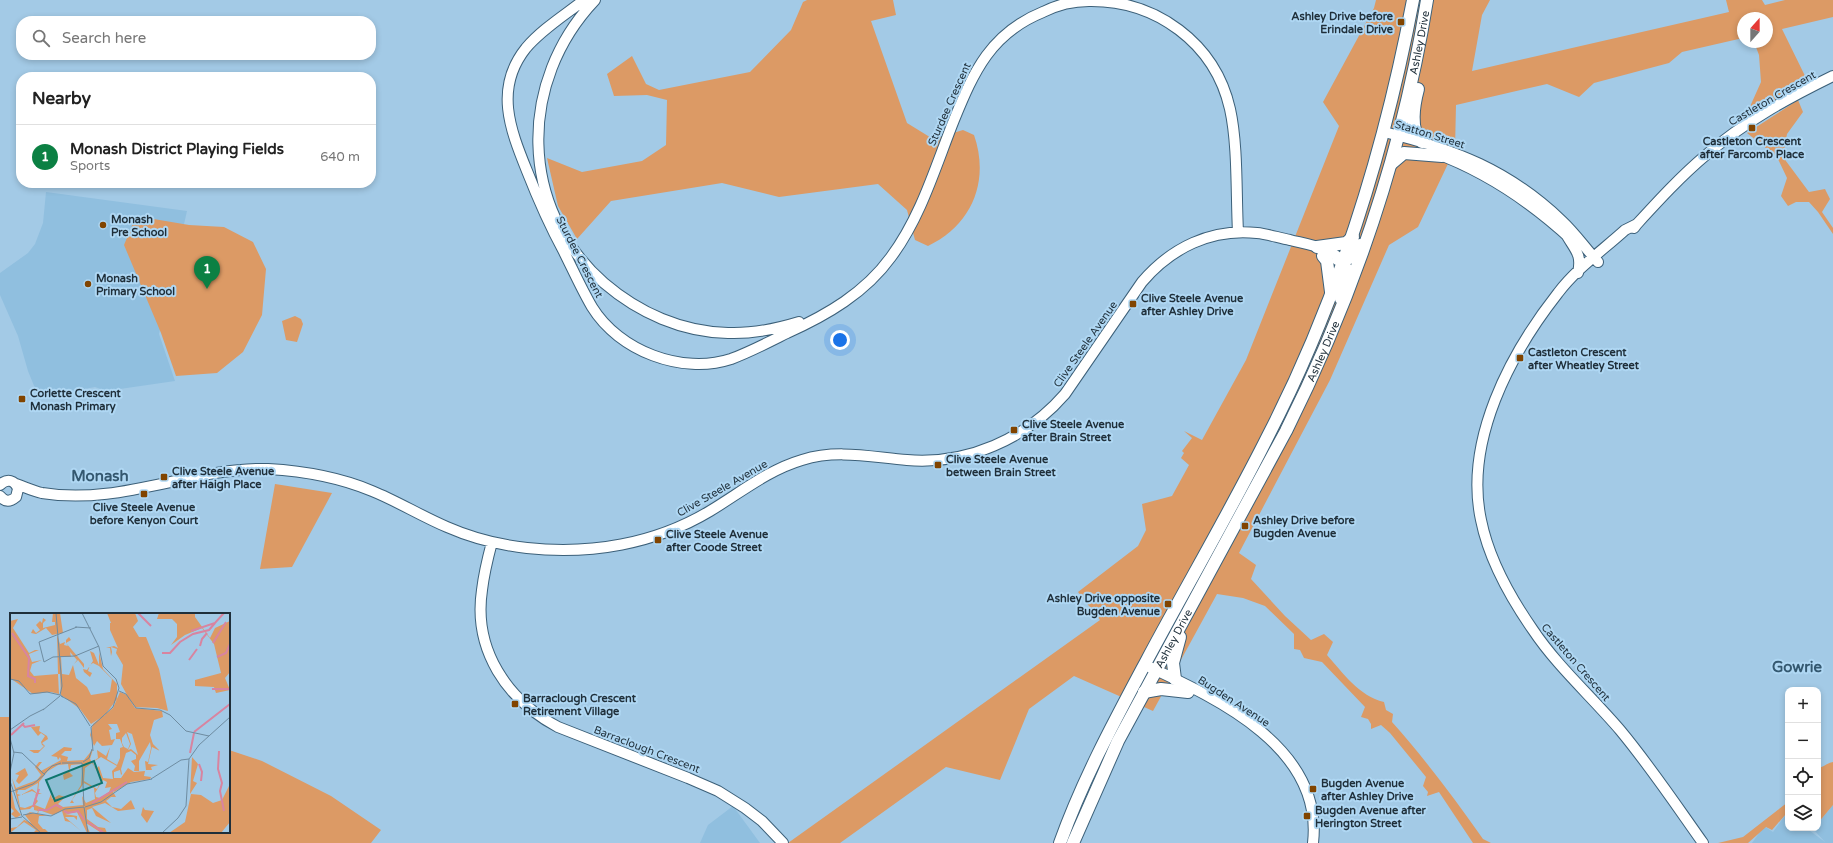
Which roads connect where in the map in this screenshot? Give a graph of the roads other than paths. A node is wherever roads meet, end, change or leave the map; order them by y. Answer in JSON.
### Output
{"nodes":[{"id":1,"x":584,"y":0,"type":"edge"},
{"id":2,"x":595,"y":0,"type":"edge"},
{"id":3,"x":1413,"y":0,"type":"edge"},
{"id":4,"x":1427,"y":0,"type":"edge"},
{"id":5,"x":1833,"y":76,"type":"edge"},
{"id":6,"x":1412,"y":95,"type":"junction"},
{"id":7,"x":1383,"y":136,"type":"junction"},
{"id":8,"x":1398,"y":139,"type":"junction"},
{"id":9,"x":1422,"y":142,"type":"junction"},
{"id":10,"x":538,"y":152,"type":"junction"},
{"id":11,"x":1442,"y":156,"type":"junction"},
{"id":12,"x":521,"y":157,"type":"junction"},
{"id":13,"x":1391,"y":164,"type":"junction"},
{"id":14,"x":1378,"y":206,"type":"junction"},
{"id":15,"x":1637,"y":224,"type":"junction"},
{"id":16,"x":1238,"y":232,"type":"junction"},
{"id":17,"x":1569,"y":234,"type":"junction"},
{"id":18,"x":1353,"y":236,"type":"junction"},
{"id":19,"x":1608,"y":246,"type":"junction"},
{"id":20,"x":1320,"y":252,"type":"junction"},
{"id":21,"x":1344,"y":261,"type":"junction"},
{"id":22,"x":1594,"y":262,"type":"junction"},
{"id":23,"x":1578,"y":273,"type":"junction"},
{"id":24,"x":1331,"y":298,"type":"junction"},
{"id":25,"x":1553,"y":301,"type":"junction"},
{"id":26,"x":820,"y":315,"type":"junction"},
{"id":27,"x":750,"y":332,"type":"junction"},
{"id":28,"x":755,"y":348,"type":"junction"},
{"id":29,"x":1322,"y":354,"type":"junction"},
{"id":30,"x":1,"y":484,"type":"edge"},
{"id":31,"x":16,"y":484,"type":"junction"},
{"id":32,"x":40,"y":492,"type":"junction"},
{"id":33,"x":0,"y":496,"type":"edge"},
{"id":34,"x":16,"y":497,"type":"junction"},
{"id":35,"x":492,"y":542,"type":"junction"},
{"id":36,"x":1197,"y":594,"type":"junction"},
{"id":37,"x":1143,"y":668,"type":"junction"},
{"id":38,"x":1154,"y":673,"type":"junction"},
{"id":39,"x":1175,"y":679,"type":"junction"},
{"id":40,"x":1144,"y":692,"type":"junction"},
{"id":41,"x":1188,"y":692,"type":"junction"},
{"id":42,"x":1220,"y":704,"type":"junction"},
{"id":43,"x":783,"y":843,"type":"edge"},
{"id":44,"x":1060,"y":843,"type":"edge"},
{"id":45,"x":1073,"y":843,"type":"edge"},
{"id":46,"x":1313,"y":843,"type":"edge"},
{"id":47,"x":1703,"y":843,"type":"edge"}],
"edges":[{"from":1,"to":12,"type":"street","name":"Sturdee Crescent"},
{"from":2,"to":10,"type":"street","name":"Sturdee Crescent"},
{"from":3,"to":7,"type":"main road","name":"Ashley Drive"},
{"from":4,"to":6,"type":"main road","name":"Ashley Drive"},
{"from":5,"to":15,"type":"street","name":"Castleton Crescent"},
{"from":6,"to":8,"type":"main road","name":"Ashley Drive"},
{"from":6,"to":9,"type":"main road"},
{"from":7,"to":8,"type":"street","name":"Statton Street"},
{"from":7,"to":18,"type":"main road","name":"Ashley Drive"},
{"from":8,"to":9,"type":"street","name":"Statton Street"},
{"from":8,"to":11,"type":"street","name":"Statton Street"},
{"from":8,"to":13,"type":"main road","name":"Ashley Drive"},
{"from":9,"to":17,"type":"street","name":"Statton Street"},
{"from":10,"to":12,"type":"street"},
{"from":10,"to":27,"type":"street","name":"Sturdee Crescent"},
{"from":11,"to":13,"type":"main road"},
{"from":11,"to":17,"type":"street","name":"Statton Street"},
{"from":12,"to":28,"type":"street","name":"Sturdee Crescent"},
{"from":13,"to":14,"type":"main road","name":"Ashley Drive"},
{"from":14,"to":21,"type":"street"},
{"from":14,"to":29,"type":"main road","name":"Ashley Drive"},
{"from":15,"to":19,"type":"street","name":"Castleton Crescent"},
{"from":15,"to":22,"type":"street","name":"Castleton Crescent"},
{"from":16,"to":20,"type":"street","name":"Clive Steele Avenue"},
{"from":16,"to":26,"type":"street","name":"Sturdee Crescent"},
{"from":16,"to":35,"type":"street","name":"Clive Steele Avenue"},
{"from":17,"to":19,"type":"street"},
{"from":17,"to":22,"type":"street","name":"Statton Street"},
{"from":17,"to":23,"type":"street"},
{"from":18,"to":20,"type":"main road"},
{"from":18,"to":21,"type":"main road","name":"Ashley Drive"},
{"from":19,"to":22,"type":"street","name":"Castleton Crescent"},
{"from":20,"to":21,"type":"street","name":"Clive Steele Avenue"},
{"from":20,"to":24,"type":"main road"},
{"from":21,"to":24,"type":"main road","name":"Ashley Drive"},
{"from":21,"to":29,"type":"street"},
{"from":22,"to":23,"type":"street","name":"Castleton Crescent"},
{"from":22,"to":25,"type":"street","name":"Castleton Crescent"},
{"from":23,"to":25,"type":"street","name":"Castleton Crescent"},
{"from":24,"to":37,"type":"main road","name":"Ashley Drive"},
{"from":25,"to":47,"type":"street","name":"Castleton Crescent"},
{"from":26,"to":27,"type":"street","name":"Sturdee Crescent"},
{"from":26,"to":28,"type":"street","name":"Sturdee Crescent"},
{"from":27,"to":28,"type":"street"},
{"from":29,"to":36,"type":"main road","name":"Ashley Drive"},
{"from":30,"to":31,"type":"street","name":"Clive Steele Avenue"},
{"from":31,"to":32,"type":"street","name":"Clive Steele Avenue"},
{"from":31,"to":34,"type":"street"},
{"from":32,"to":34,"type":"street","name":"Clive Steele Avenue"},
{"from":32,"to":35,"type":"street","name":"Clive Steele Avenue"},
{"from":33,"to":34,"type":"street","name":"Clive Steele Avenue"},
{"from":35,"to":43,"type":"street","name":"Barraclough Crescent"},
{"from":36,"to":38,"type":"main road","name":"Ashley Drive"},
{"from":36,"to":39,"type":"main road"},
{"from":37,"to":38,"type":"street","name":"Bugden Avenue"},
{"from":37,"to":44,"type":"main road","name":"Ashley Drive"},
{"from":38,"to":39,"type":"street","name":"Bugden Avenue"},
{"from":38,"to":40,"type":"main road","name":"Ashley Drive"},
{"from":38,"to":41,"type":"street","name":"Ashley Drive"},
{"from":39,"to":42,"type":"street","name":"Bugden Avenue"},
{"from":40,"to":41,"type":"main road"},
{"from":40,"to":45,"type":"main road","name":"Ashley Drive"},
{"from":41,"to":42,"type":"street","name":"Ashley Drive"},
{"from":42,"to":46,"type":"street","name":"Bugden Avenue"}]}
